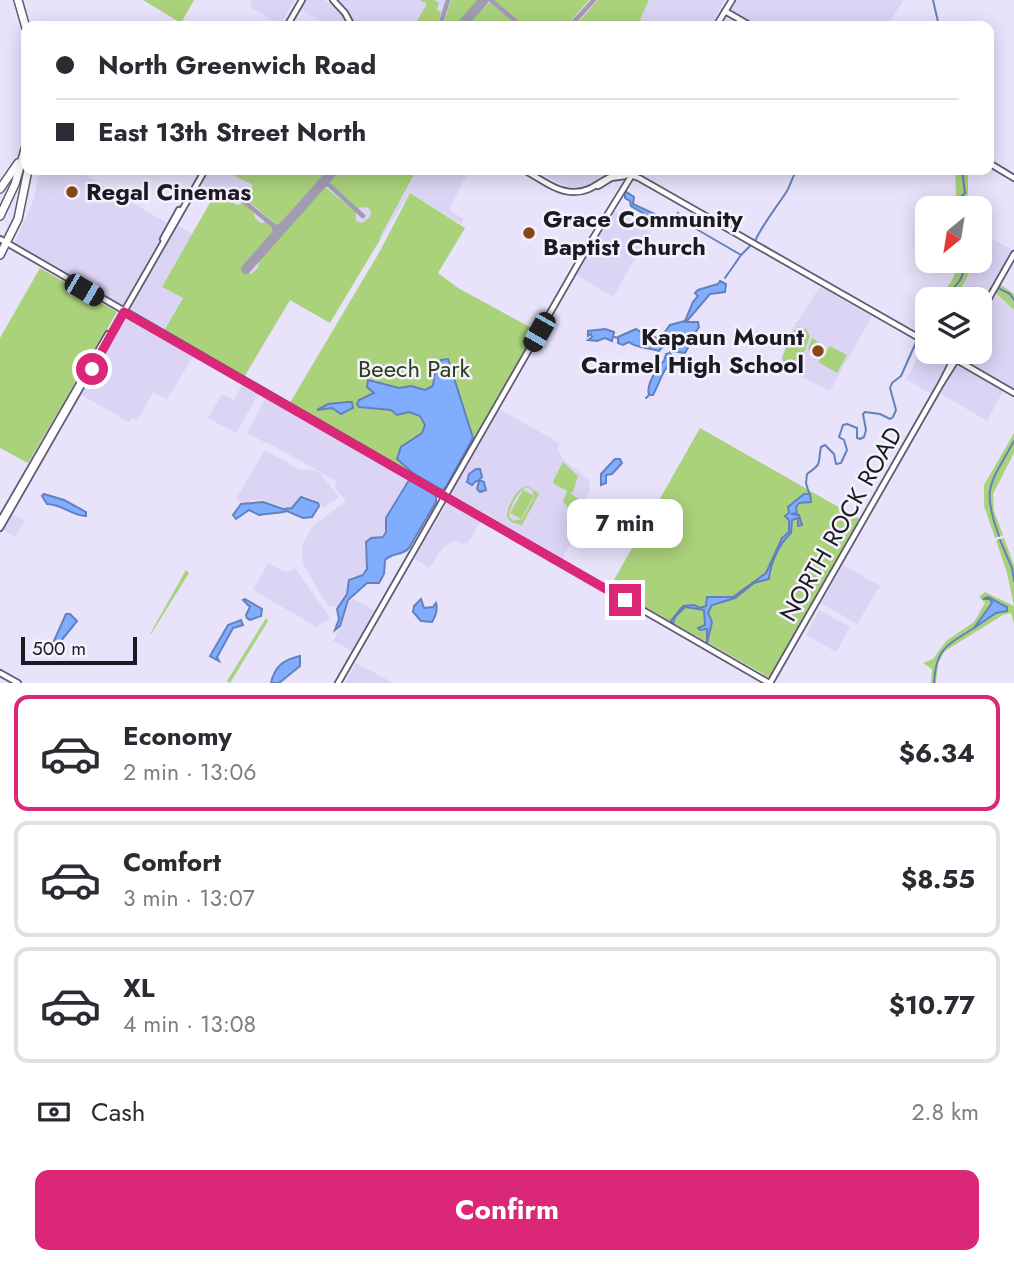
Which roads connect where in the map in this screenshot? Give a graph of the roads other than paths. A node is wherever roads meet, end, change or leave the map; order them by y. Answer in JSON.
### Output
{"nodes":[{"id":1,"x":20,"y":0,"type":"edge"},
{"id":2,"x":300,"y":0,"type":"edge"},
{"id":3,"x":327,"y":0,"type":"edge"},
{"id":4,"x":333,"y":0,"type":"edge"},
{"id":5,"x":730,"y":0,"type":"edge"},
{"id":6,"x":338,"y":5,"type":"junction"},
{"id":7,"x":725,"y":12,"type":"junction"},
{"id":8,"x":26,"y":21,"type":"edge"},
{"id":9,"x":288,"y":21,"type":"edge"},
{"id":10,"x":349,"y":21,"type":"edge"},
{"id":11,"x":719,"y":21,"type":"edge"},
{"id":12,"x":742,"y":21,"type":"edge"},
{"id":13,"x":21,"y":156,"type":"edge"},
{"id":14,"x":21,"y":162,"type":"edge"},
{"id":15,"x":994,"y":166,"type":"edge"},
{"id":16,"x":22,"y":175,"type":"edge"},
{"id":17,"x":27,"y":175,"type":"edge"},
{"id":18,"x":201,"y":175,"type":"edge"},
{"id":19,"x":533,"y":175,"type":"edge"},
{"id":20,"x":616,"y":175,"type":"edge"},
{"id":21,"x":630,"y":175,"type":"edge"},
{"id":22,"x":634,"y":175,"type":"edge"},
{"id":23,"x":635,"y":175,"type":"edge"},
{"id":24,"x":1014,"y":178,"type":"edge"},
{"id":25,"x":652,"y":186,"type":"junction"},
{"id":26,"x":0,"y":189,"type":"edge"},
{"id":27,"x":0,"y":216,"type":"edge"},
{"id":28,"x":0,"y":225,"type":"edge"},
{"id":29,"x":5,"y":243,"type":"edge"},
{"id":30,"x":0,"y":255,"type":"edge"},
{"id":31,"x":1013,"y":257,"type":"edge"},
{"id":32,"x":992,"y":293,"type":"edge"},
{"id":33,"x":113,"y":306,"type":"junction"},
{"id":34,"x":123,"y":312,"type":"junction"},
{"id":35,"x":116,"y":320,"type":"junction"},
{"id":36,"x":915,"y":336,"type":"edge"},
{"id":37,"x":952,"y":364,"type":"edge"},
{"id":38,"x":965,"y":364,"type":"edge"},
{"id":39,"x":1014,"y":393,"type":"edge"},
{"id":40,"x":444,"y":496,"type":"junction"},
{"id":41,"x":0,"y":521,"type":"edge"},
{"id":42,"x":0,"y":528,"type":"edge"},
{"id":43,"x":0,"y":673,"type":"edge"},
{"id":44,"x":18,"y":683,"type":"edge"},
{"id":45,"x":338,"y":683,"type":"edge"},
{"id":46,"x":770,"y":683,"type":"edge"}],
"edges":[{"from":1,"to":8,"type":"highway"},
{"from":2,"to":9,"type":"main road"},
{"from":3,"to":6,"type":"main road"},
{"from":4,"to":6,"type":"main road"},
{"from":5,"to":7,"type":"main road"},
{"from":6,"to":10,"type":"main road"},
{"from":7,"to":11,"type":"main road"},
{"from":7,"to":12,"type":"main road"},
{"from":13,"to":26,"type":"highway"},
{"from":14,"to":27,"type":"highway"},
{"from":15,"to":24,"type":"main road"},
{"from":16,"to":28,"type":"highway"},
{"from":17,"to":29,"type":"highway"},
{"from":18,"to":34,"type":"main road"},
{"from":19,"to":20,"type":"main road"},
{"from":21,"to":40,"type":"main road"},
{"from":22,"to":25,"type":"main road"},
{"from":23,"to":25,"type":"main road"},
{"from":25,"to":36,"type":"main road"},
{"from":29,"to":30,"type":"highway"},
{"from":29,"to":33,"type":"main road"},
{"from":31,"to":32,"type":"main road"},
{"from":33,"to":34,"type":"main road"},
{"from":33,"to":35,"type":"main road"},
{"from":34,"to":35,"type":"main road"},
{"from":34,"to":40,"type":"main road"},
{"from":34,"to":42,"type":"main road"},
{"from":35,"to":41,"type":"main road"},
{"from":37,"to":46,"type":"main road","name":"NORTH ROCK ROAD"},
{"from":38,"to":39,"type":"main road"},
{"from":40,"to":45,"type":"main road"},
{"from":40,"to":46,"type":"main road"},
{"from":43,"to":44,"type":"main road"}]}
